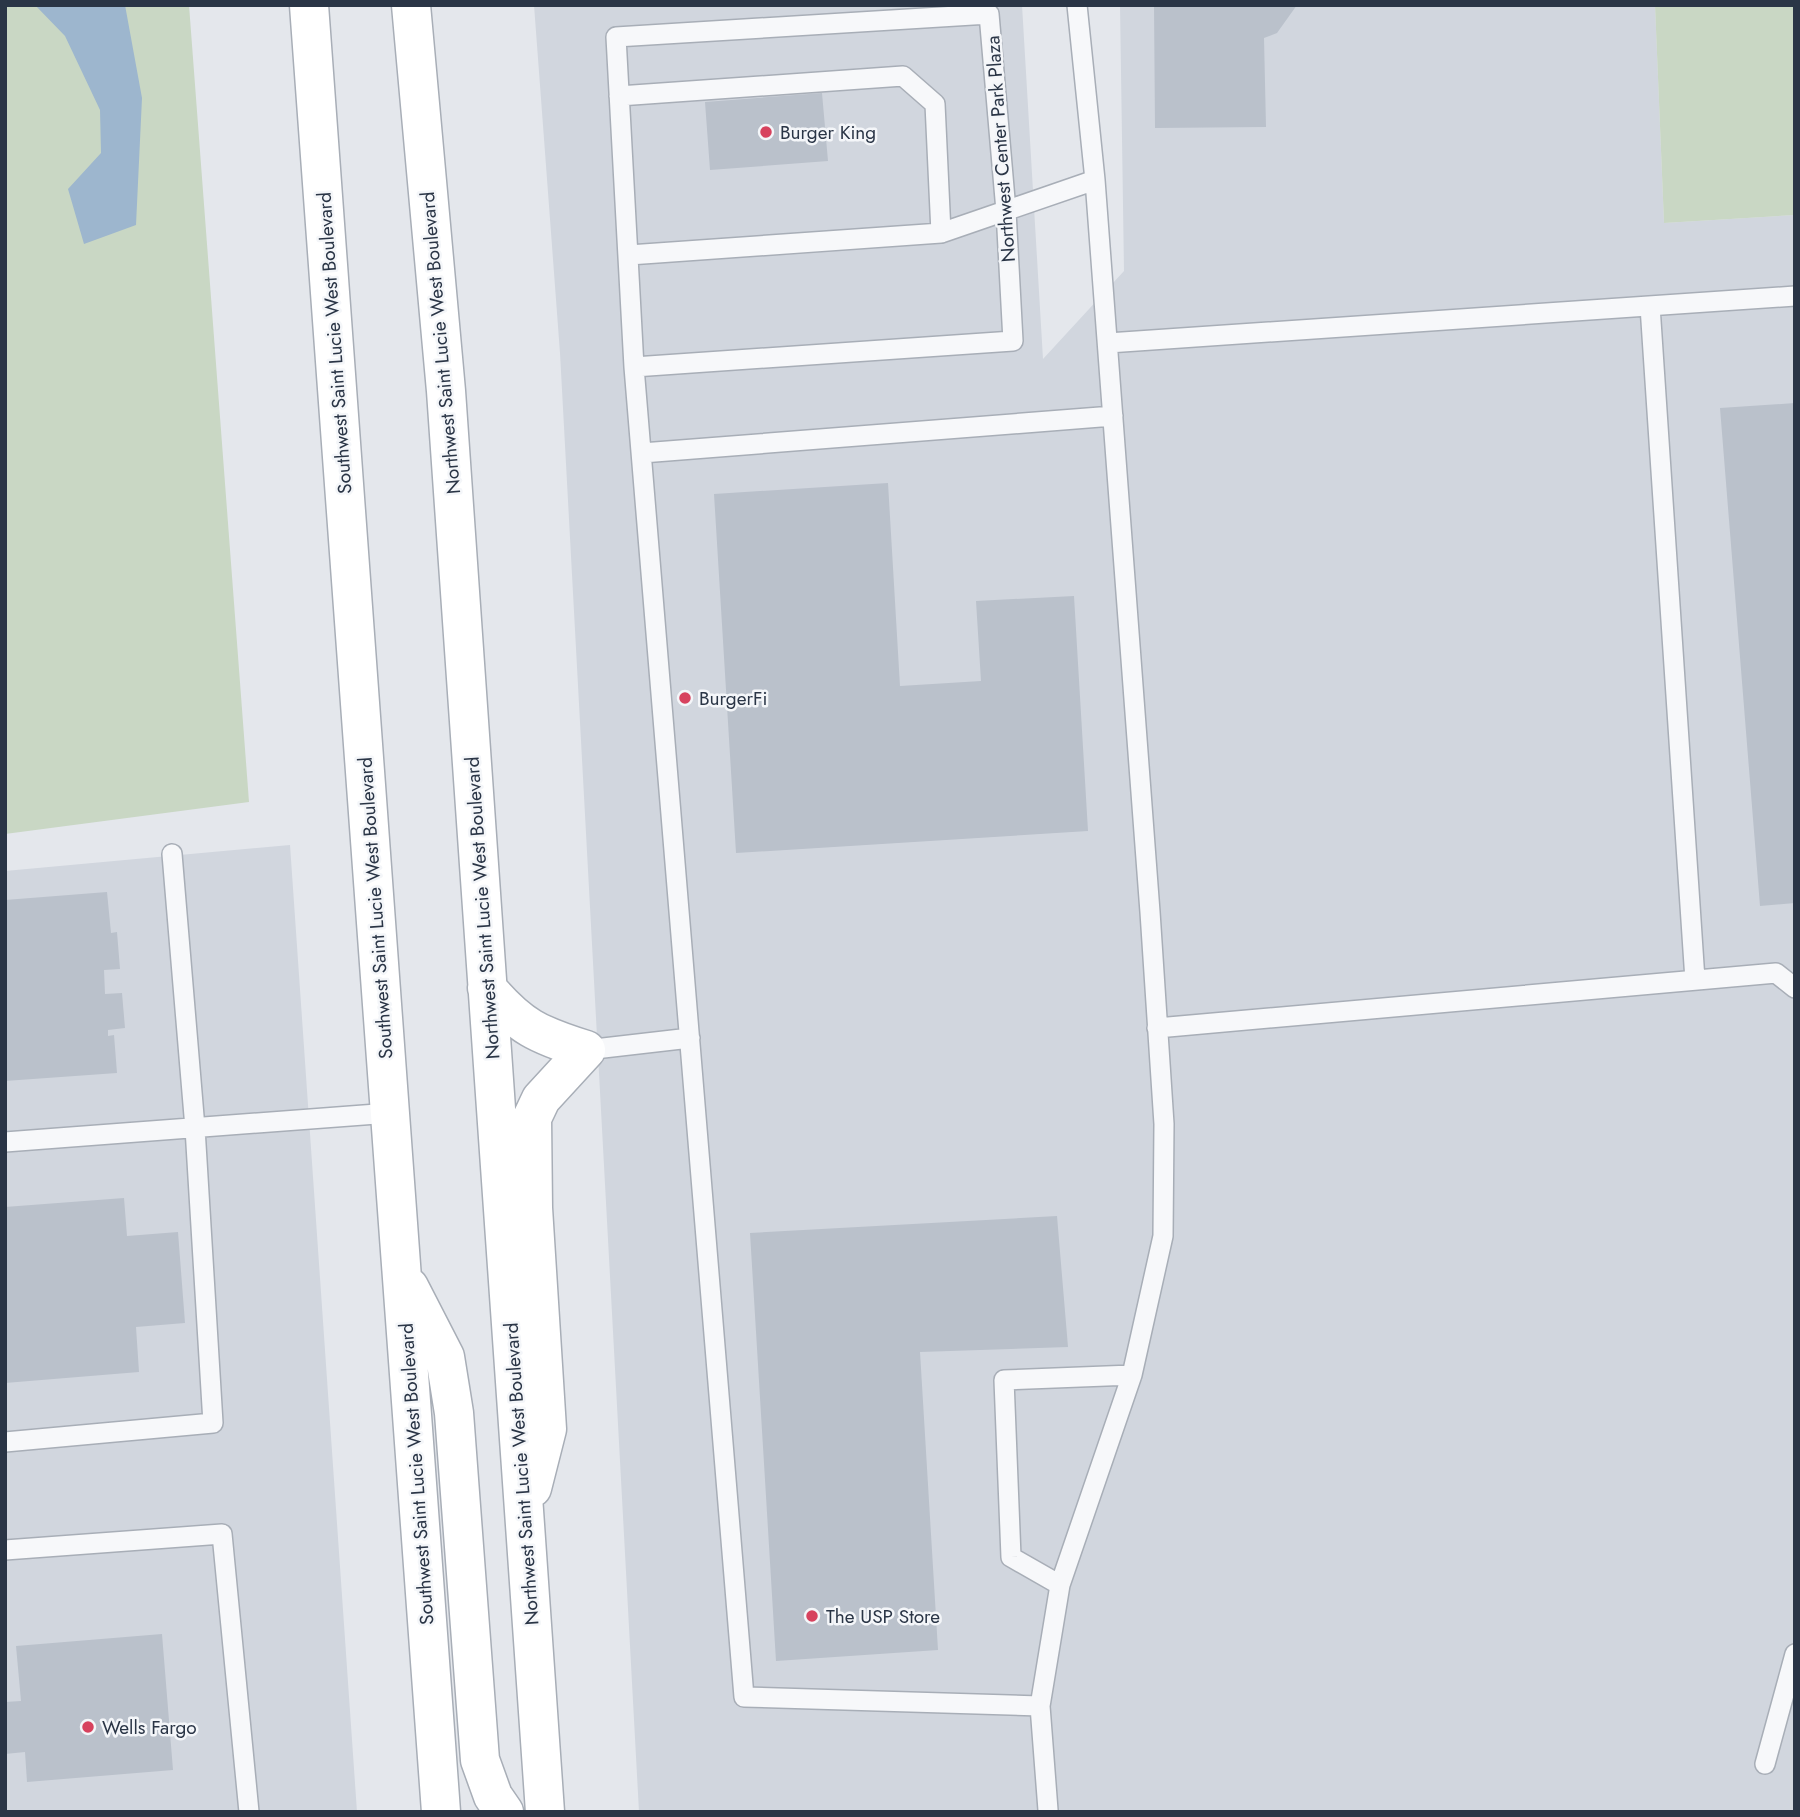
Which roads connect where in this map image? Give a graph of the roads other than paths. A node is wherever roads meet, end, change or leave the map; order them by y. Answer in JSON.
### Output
{"nodes":[{"id":1,"x":309,"y":5,"type":"edge"},
{"id":2,"x":411,"y":5,"type":"edge"},
{"id":3,"x":1077,"y":5,"type":"edge"},
{"id":4,"x":619,"y":96,"type":"junction"},
{"id":5,"x":1095,"y":180,"type":"junction"},
{"id":6,"x":1006,"y":211,"type":"junction"},
{"id":7,"x":941,"y":233,"type":"junction"},
{"id":8,"x":629,"y":255,"type":"junction"},
{"id":9,"x":1795,"y":296,"type":"edge"},
{"id":10,"x":1650,"y":306,"type":"junction"},
{"id":11,"x":1108,"y":343,"type":"junction"},
{"id":12,"x":634,"y":368,"type":"junction"},
{"id":13,"x":1113,"y":416,"type":"junction"},
{"id":14,"x":642,"y":453,"type":"junction"},
{"id":15,"x":172,"y":854,"type":"dead end"},
{"id":16,"x":1785,"y":972,"type":"edge"},
{"id":17,"x":1695,"y":981,"type":"junction"},
{"id":18,"x":487,"y":988,"type":"junction"},
{"id":19,"x":1795,"y":988,"type":"edge"},
{"id":20,"x":1157,"y":1028,"type":"junction"},
{"id":21,"x":690,"y":1038,"type":"junction"},
{"id":22,"x":586,"y":1050,"type":"junction"},
{"id":23,"x":390,"y":1113,"type":"junction"},
{"id":24,"x":195,"y":1128,"type":"junction"},
{"id":25,"x":5,"y":1142,"type":"edge"},
{"id":26,"x":402,"y":1273,"type":"junction"},
{"id":27,"x":1132,"y":1375,"type":"junction"},
{"id":28,"x":5,"y":1442,"type":"edge"},
{"id":29,"x":524,"y":1516,"type":"junction"},
{"id":30,"x":5,"y":1550,"type":"edge"},
{"id":31,"x":1060,"y":1585,"type":"junction"},
{"id":32,"x":1795,"y":1654,"type":"edge"},
{"id":33,"x":1040,"y":1706,"type":"junction"},
{"id":34,"x":1765,"y":1765,"type":"dead end"},
{"id":35,"x":1048,"y":1810,"type":"dead end"},
{"id":36,"x":249,"y":1812,"type":"edge"},
{"id":37,"x":441,"y":1812,"type":"edge"},
{"id":38,"x":504,"y":1812,"type":"edge"},
{"id":39,"x":545,"y":1812,"type":"edge"}],
"edges":[{"from":1,"to":23,"type":"main road","name":"Southwest Saint Lucie West Boulevard"},
{"from":2,"to":18,"type":"main road","name":"Northwest Saint Lucie West Boulevard"},
{"from":3,"to":5,"type":"lane"},
{"from":4,"to":6,"type":"lane","name":"Northwest Center Park Plaza"},
{"from":4,"to":7,"type":"lane"},
{"from":4,"to":8,"type":"lane","name":"Northwest Center Park Plaza"},
{"from":5,"to":6,"type":"lane"},
{"from":5,"to":11,"type":"lane"},
{"from":6,"to":7,"type":"lane"},
{"from":6,"to":12,"type":"lane","name":"Northwest Center Park Plaza"},
{"from":7,"to":8,"type":"lane"},
{"from":8,"to":12,"type":"lane","name":"Northwest Center Park Plaza"},
{"from":9,"to":10,"type":"lane"},
{"from":10,"to":11,"type":"lane"},
{"from":10,"to":17,"type":"lane"},
{"from":11,"to":13,"type":"lane"},
{"from":12,"to":14,"type":"lane"},
{"from":13,"to":14,"type":"lane"},
{"from":13,"to":20,"type":"lane"},
{"from":14,"to":21,"type":"lane"},
{"from":15,"to":24,"type":"lane"},
{"from":16,"to":17,"type":"lane"},
{"from":16,"to":19,"type":"lane"},
{"from":17,"to":20,"type":"lane"},
{"from":18,"to":22,"type":"main road"},
{"from":18,"to":29,"type":"main road","name":"Northwest Saint Lucie West Boulevard"},
{"from":20,"to":27,"type":"lane"},
{"from":21,"to":22,"type":"lane"},
{"from":21,"to":33,"type":"lane"},
{"from":22,"to":29,"type":"main road"},
{"from":23,"to":24,"type":"lane"},
{"from":23,"to":26,"type":"main road","name":"Southwest Saint Lucie West Boulevard"},
{"from":24,"to":25,"type":"lane"},
{"from":24,"to":28,"type":"lane"},
{"from":26,"to":37,"type":"main road","name":"Southwest Saint Lucie West Boulevard"},
{"from":26,"to":38,"type":"main road"},
{"from":27,"to":31,"type":"lane"},
{"from":27,"to":31,"type":"lane"},
{"from":29,"to":39,"type":"main road","name":"Northwest Saint Lucie West Boulevard"},
{"from":30,"to":36,"type":"lane"},
{"from":31,"to":33,"type":"lane"},
{"from":32,"to":34,"type":"lane"},
{"from":33,"to":35,"type":"lane"}]}
